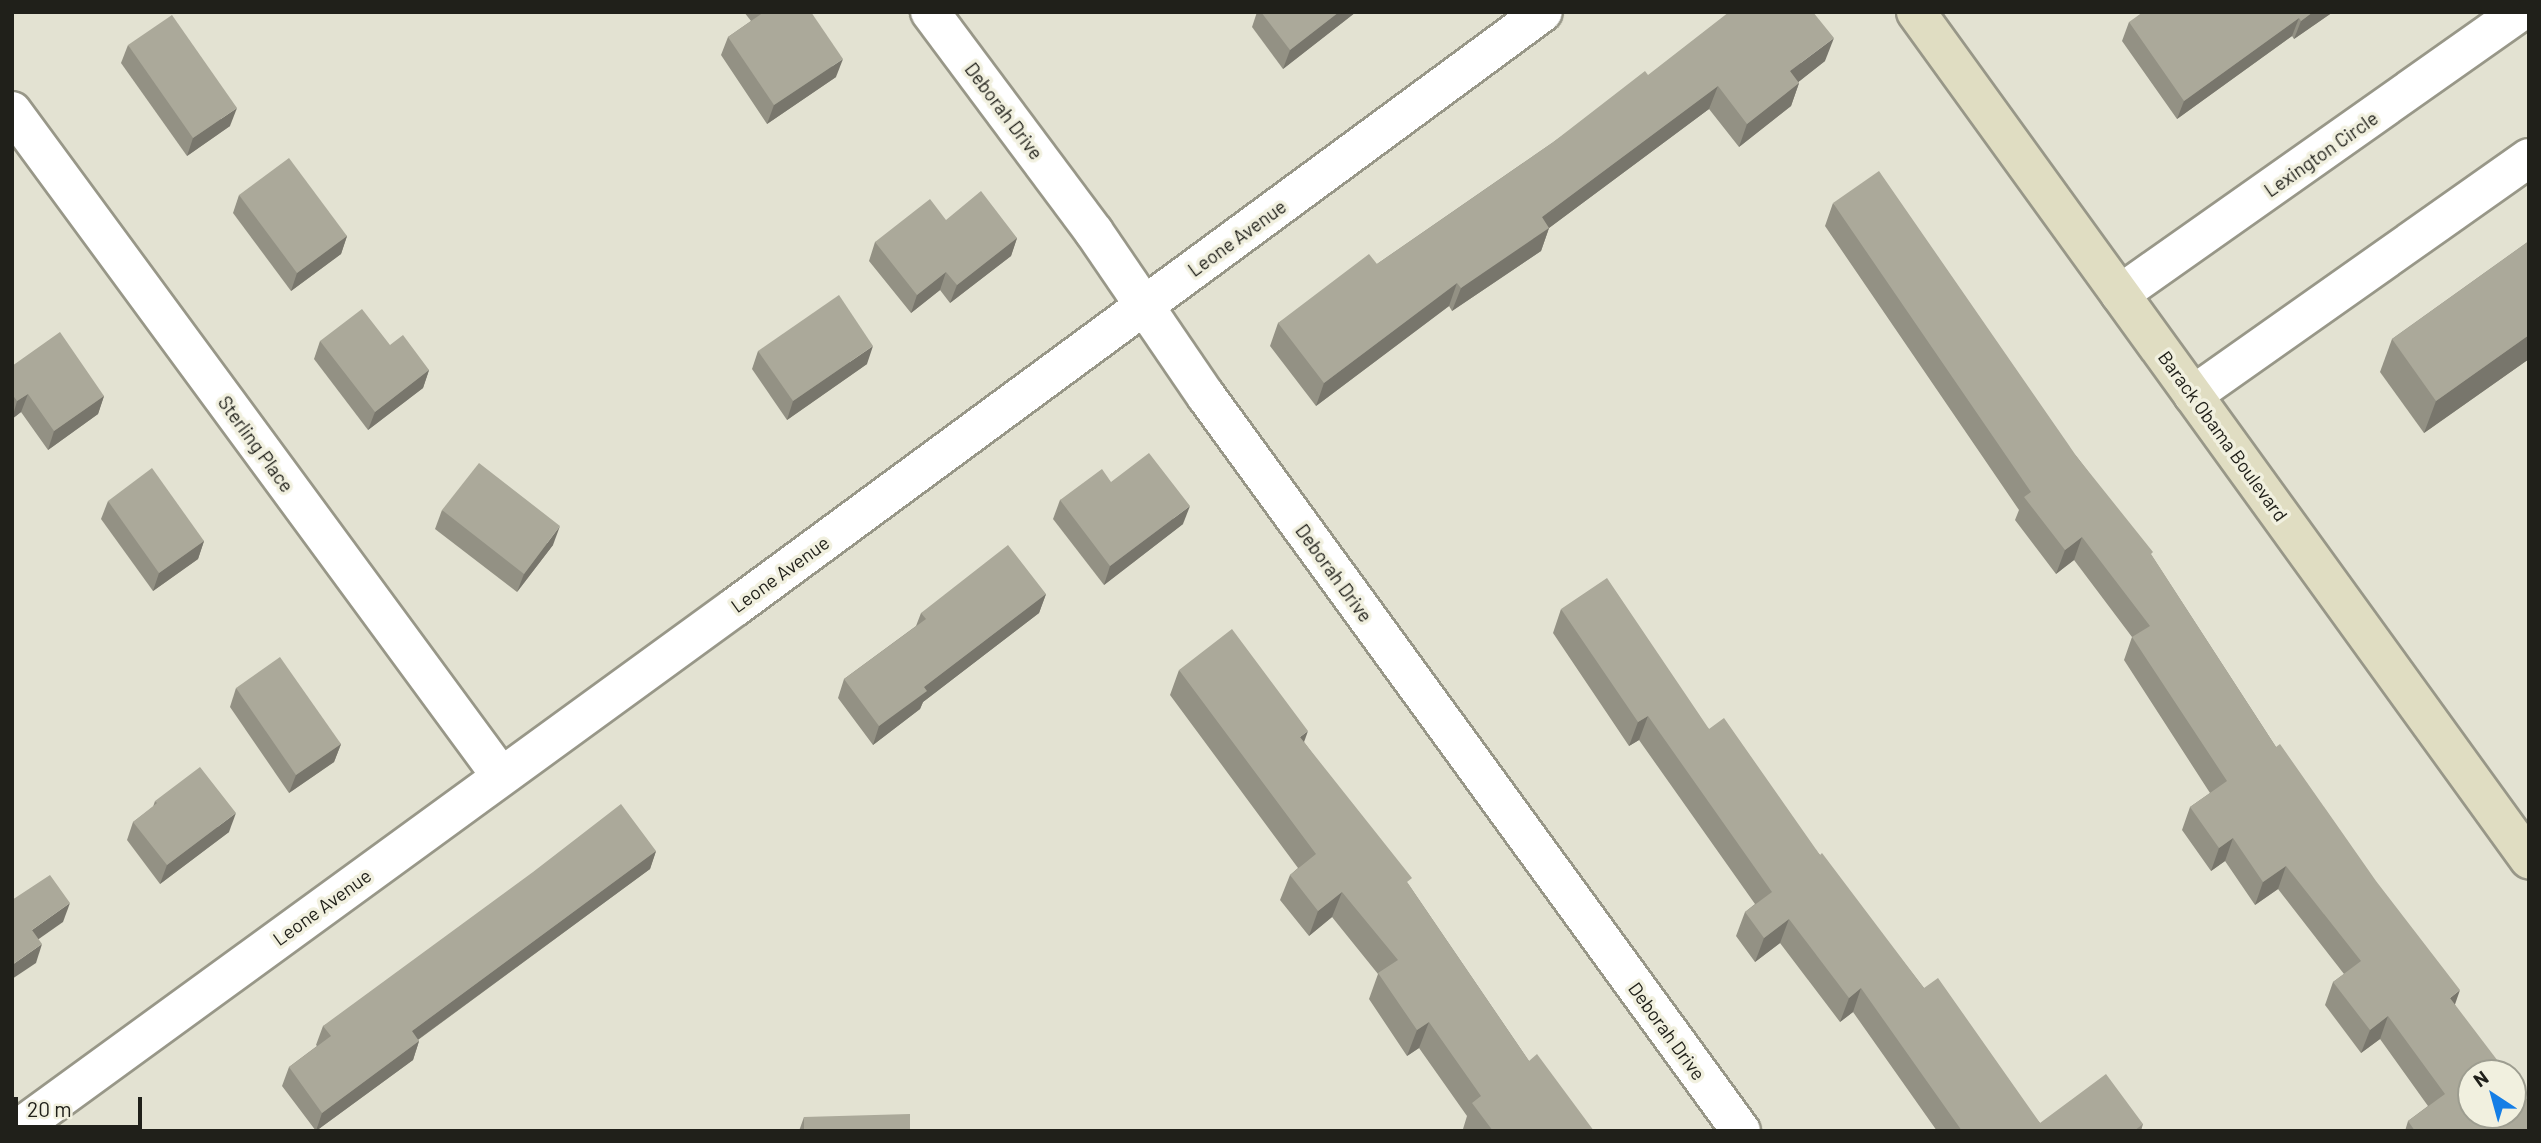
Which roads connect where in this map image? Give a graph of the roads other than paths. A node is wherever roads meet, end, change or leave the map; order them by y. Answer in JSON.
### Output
{"nodes":[{"id":1,"x":930,"y":12,"type":"edge"},
{"id":2,"x":1543,"y":12,"type":"edge"},
{"id":3,"x":1916,"y":12,"type":"edge"},
{"id":4,"x":2521,"y":12,"type":"edge"},
{"id":5,"x":12,"y":111,"type":"edge"},
{"id":6,"x":2529,"y":158,"type":"edge"},
{"id":7,"x":2120,"y":294,"type":"junction"},
{"id":8,"x":1144,"y":305,"type":"junction"},
{"id":9,"x":2193,"y":395,"type":"junction"},
{"id":10,"x":501,"y":776,"type":"junction"},
{"id":11,"x":2529,"y":859,"type":"edge"},
{"id":12,"x":15,"y":1131,"type":"edge"},
{"id":13,"x":1741,"y":1131,"type":"edge"}],
"edges":[{"from":1,"to":8,"type":"street","name":"Deborah Drive"},
{"from":2,"to":8,"type":"street","name":"Leone Avenue"},
{"from":3,"to":7,"type":"main road","name":"Barack Obama Boulevard"},
{"from":4,"to":7,"type":"street","name":"Lexington Circle"},
{"from":5,"to":10,"type":"street","name":"Sterling Place"},
{"from":6,"to":9,"type":"street"},
{"from":7,"to":9,"type":"main road","name":"Barack Obama Boulevard"},
{"from":8,"to":10,"type":"street","name":"Leone Avenue"},
{"from":8,"to":13,"type":"street","name":"Deborah Drive"},
{"from":9,"to":11,"type":"main road","name":"Barack Obama Boulevard"},
{"from":10,"to":12,"type":"street","name":"Leone Avenue"}]}
